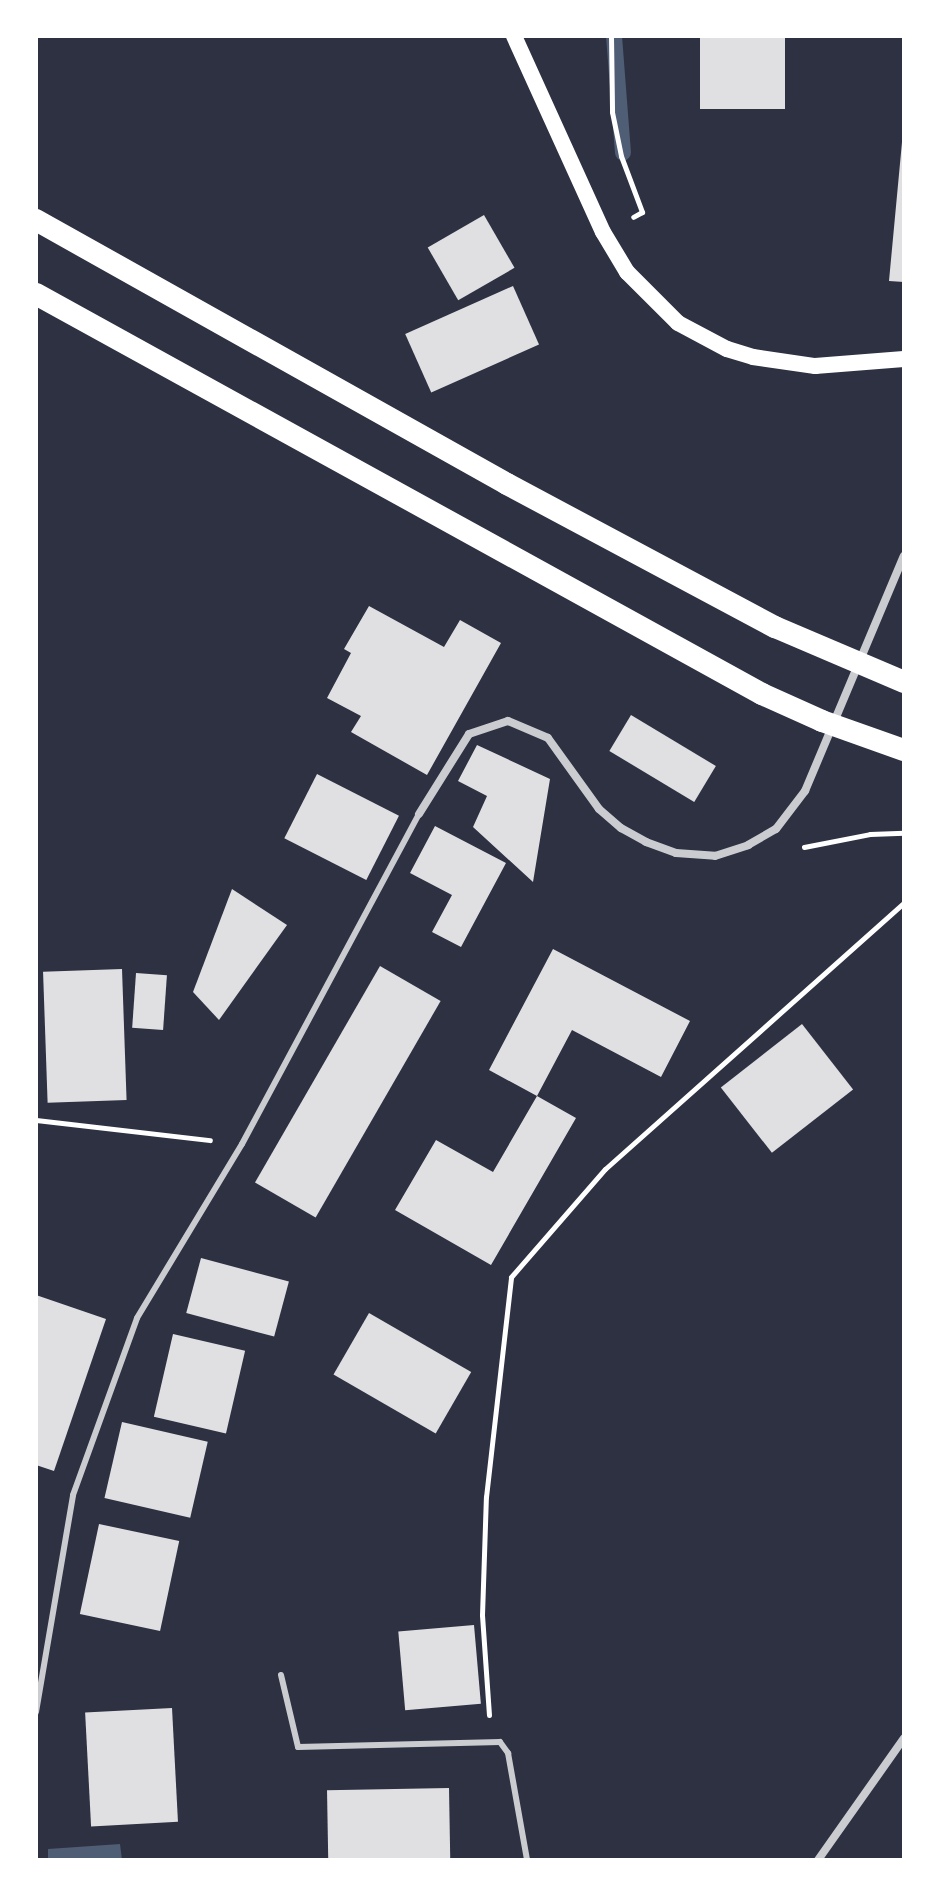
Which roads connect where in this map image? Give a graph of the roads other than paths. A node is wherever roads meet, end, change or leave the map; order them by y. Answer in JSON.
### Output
{"nodes":[{"id":1,"x":514,"y":36,"type":"edge"},
{"id":2,"x":36,"y":220,"type":"edge"},
{"id":3,"x":36,"y":294,"type":"edge"},
{"id":4,"x":904,"y":359,"type":"edge"},
{"id":5,"x":904,"y":556,"type":"edge"},
{"id":6,"x":904,"y":682,"type":"edge"},
{"id":7,"x":904,"y":750,"type":"edge"},
{"id":8,"x":419,"y":814,"type":"joint"},
{"id":9,"x":281,"y":1675,"type":"dead end"},
{"id":10,"x":36,"y":1712,"type":"edge"},
{"id":11,"x":904,"y":1738,"type":"edge"},
{"id":12,"x":527,"y":1860,"type":"edge"},
{"id":13,"x":818,"y":1860,"type":"edge"}],
"edges":[{"from":1,"to":4,"type":"main road"},
{"from":2,"to":6,"type":"highway"},
{"from":3,"to":7,"type":"highway"},
{"from":5,"to":8,"type":"street"},
{"from":8,"to":10,"type":"lane"},
{"from":9,"to":12,"type":"lane"},
{"from":11,"to":13,"type":"street"}]}
